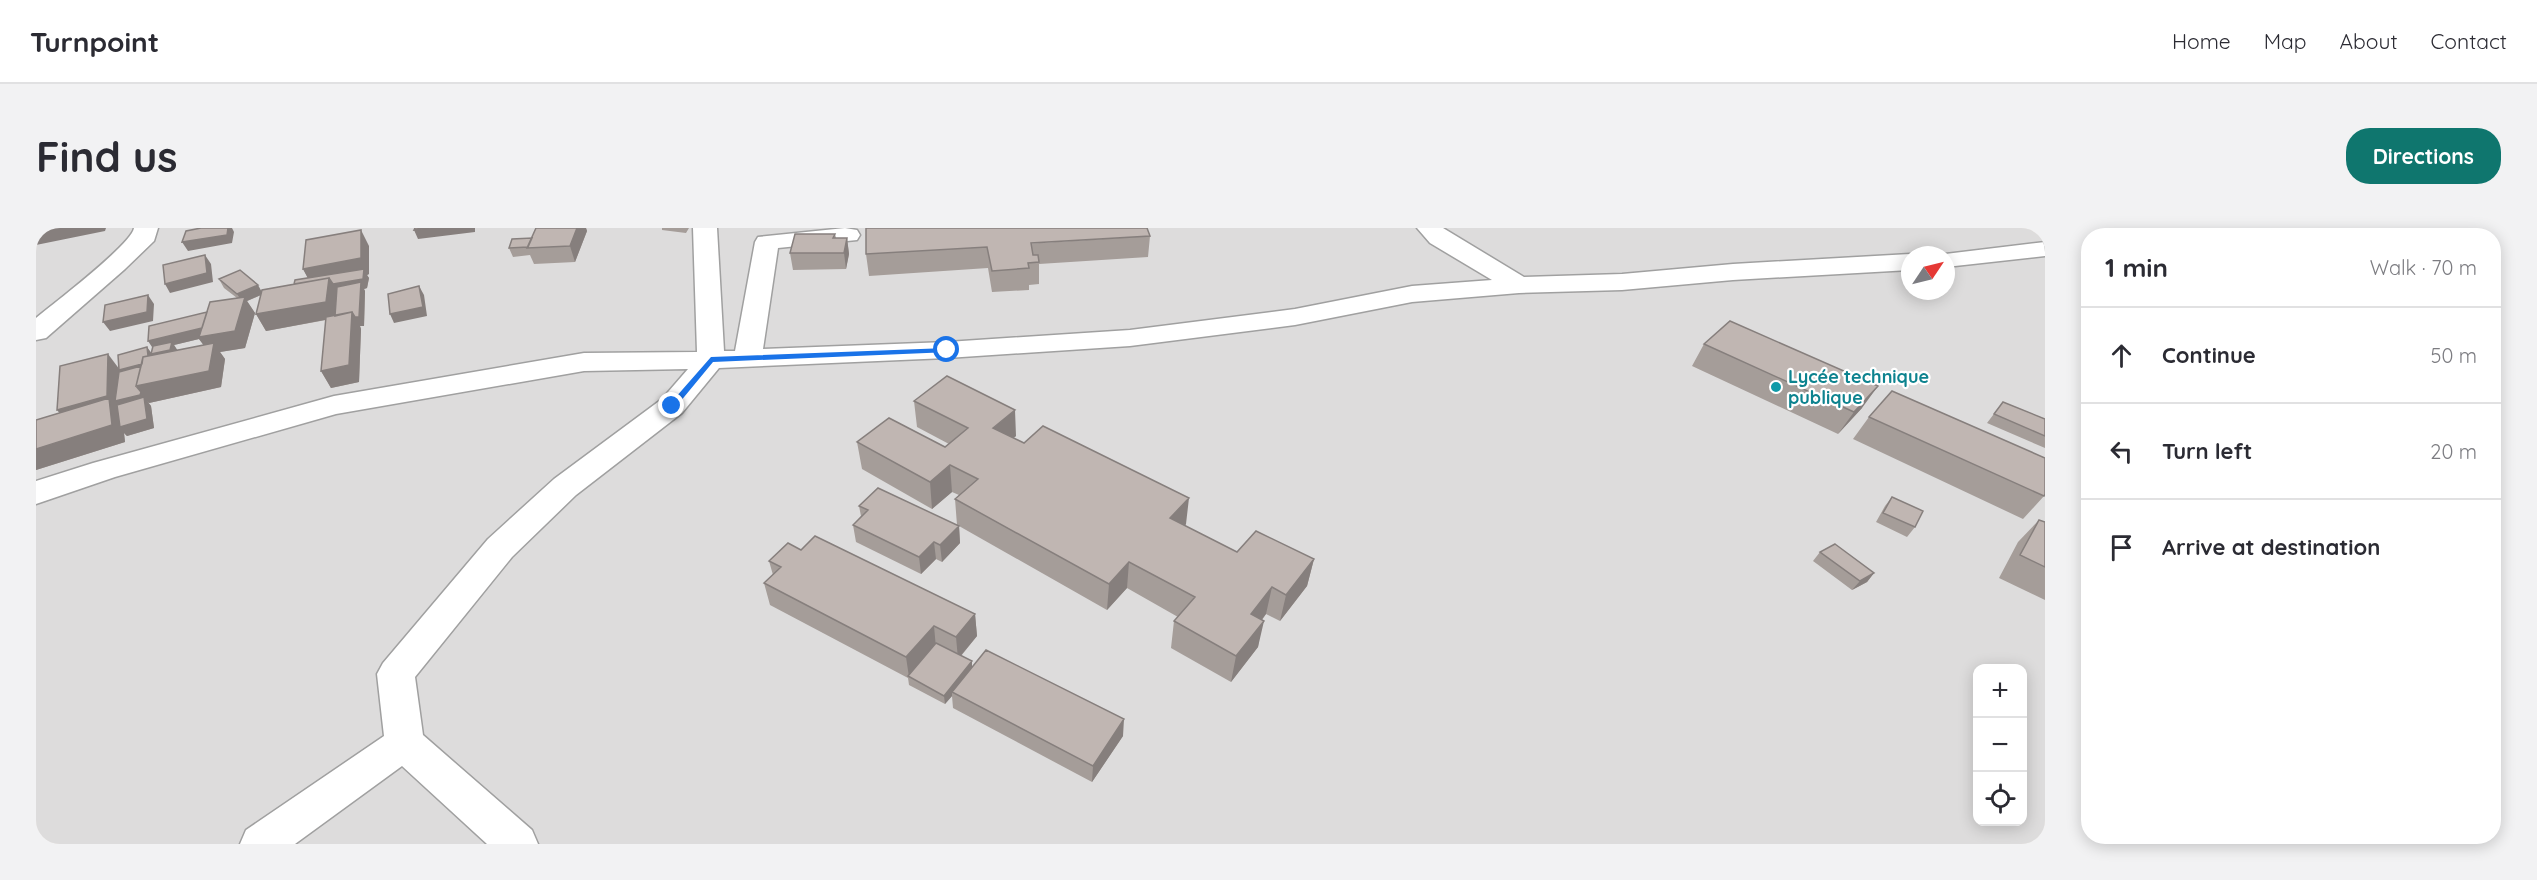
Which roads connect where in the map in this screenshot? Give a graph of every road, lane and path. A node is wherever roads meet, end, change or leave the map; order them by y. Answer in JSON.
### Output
{"nodes":[{"id":1,"x":146,"y":228,"type":"edge"},
{"id":2,"x":705,"y":228,"type":"edge"},
{"id":3,"x":1430,"y":228,"type":"edge"},
{"id":4,"x":848,"y":235,"type":"dead end"},
{"id":5,"x":2045,"y":249,"type":"edge"},
{"id":6,"x":1955,"y":259,"type":"edge"},
{"id":7,"x":1901,"y":263,"type":"edge"},
{"id":8,"x":1519,"y":285,"type":"junction"},
{"id":9,"x":36,"y":332,"type":"edge"},
{"id":10,"x":748,"y":358,"type":"junction"},
{"id":11,"x":711,"y":360,"type":"junction"},
{"id":12,"x":36,"y":494,"type":"edge"},
{"id":13,"x":404,"y":743,"type":"junction"},
{"id":14,"x":261,"y":844,"type":"edge"},
{"id":15,"x":517,"y":844,"type":"edge"}],
"edges":[{"from":1,"to":9,"type":"street"},
{"from":2,"to":11,"type":"street"},
{"from":3,"to":8,"type":"street"},
{"from":4,"to":10,"type":"street"},
{"from":5,"to":6,"type":"street"},
{"from":7,"to":8,"type":"street"},
{"from":8,"to":10,"type":"street"},
{"from":10,"to":11,"type":"street"},
{"from":11,"to":12,"type":"street"},
{"from":11,"to":13,"type":"street"},
{"from":13,"to":14,"type":"street"},
{"from":13,"to":15,"type":"street"}]}
